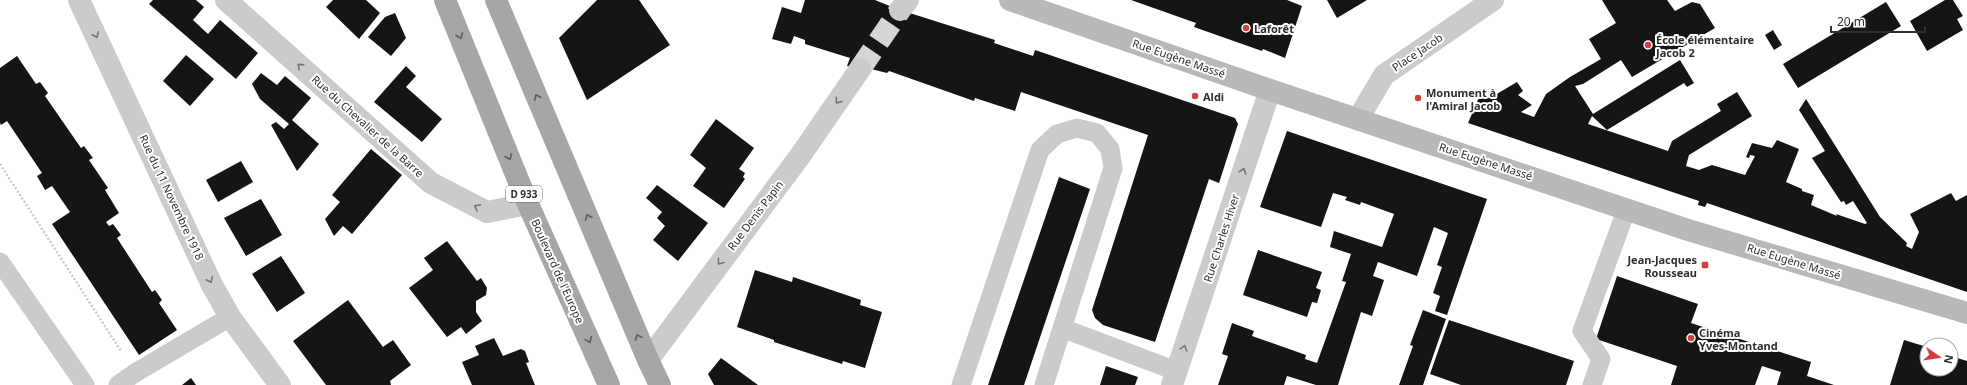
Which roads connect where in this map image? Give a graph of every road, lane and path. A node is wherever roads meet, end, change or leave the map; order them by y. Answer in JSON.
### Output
{"nodes":[{"id":1,"x":79,"y":0,"type":"edge"},
{"id":2,"x":226,"y":0,"type":"edge"},
{"id":3,"x":445,"y":0,"type":"edge"},
{"id":4,"x":496,"y":0,"type":"edge"},
{"id":5,"x":1010,"y":0,"type":"edge"},
{"id":6,"x":1493,"y":0,"type":"edge"},
{"id":7,"x":860,"y":69,"type":"tunnel mouth"},
{"id":8,"x":1270,"y":90,"type":"junction"},
{"id":9,"x":1358,"y":119,"type":"junction"},
{"id":10,"x":0,"y":164,"type":"edge"},
{"id":11,"x":528,"y":204,"type":"junction"},
{"id":12,"x":1627,"y":208,"type":"junction"},
{"id":13,"x":0,"y":262,"type":"edge"},
{"id":14,"x":1967,"y":313,"type":"edge"},
{"id":15,"x":230,"y":317,"type":"junction"},
{"id":16,"x":1062,"y":328,"type":"junction"},
{"id":17,"x":648,"y":360,"type":"junction"},
{"id":18,"x":135,"y":373,"type":"junction"},
{"id":19,"x":1174,"y":378,"type":"edge"},
{"id":20,"x":85,"y":385,"type":"edge"},
{"id":21,"x":118,"y":385,"type":"edge"},
{"id":22,"x":280,"y":385,"type":"edge"},
{"id":23,"x":609,"y":385,"type":"edge"},
{"id":24,"x":660,"y":385,"type":"edge"},
{"id":25,"x":962,"y":385,"type":"edge"},
{"id":26,"x":1044,"y":385,"type":"edge"},
{"id":27,"x":1592,"y":385,"type":"edge"}],
"edges":[{"from":1,"to":15,"type":"street","name":"Rue du 11 Novembre 1918","one_way":true},
{"from":11,"to":2,"type":"street","name":"Rue du Chevalier de la Barre","one_way":true},
{"from":3,"to":11,"type":"main road","name":"Boulevard de l'Europe","number":"D 933","one_way":true},
{"from":17,"to":4,"type":"main road","one_way":true},
{"from":5,"to":8,"type":"street","name":"Rue Eugène Massé"},
{"from":6,"to":9,"type":"street","name":"Place Jacob"},
{"from":7,"to":17,"type":"street","name":"Rue Denis Papin","one_way":true},
{"from":8,"to":9,"type":"street","name":"Rue Eugène Massé"},
{"from":19,"to":8,"type":"street","name":"Rue Charles Hiver","one_way":true},
{"from":9,"to":12,"type":"street","name":"Rue Eugène Massé"},
{"from":10,"to":18,"type":"path"},
{"from":11,"to":23,"type":"main road","name":"Boulevard de l'Europe","number":"D 933","one_way":true},
{"from":12,"to":14,"type":"street","name":"Rue Eugène Massé"},
{"from":12,"to":27,"type":"lane"},
{"from":13,"to":20,"type":"lane"},
{"from":15,"to":18,"type":"lane"},
{"from":15,"to":22,"type":"street","name":"Rue du 11 Novembre 1918"},
{"from":16,"to":19,"type":"lane"},
{"from":16,"to":25,"type":"lane"},
{"from":16,"to":26,"type":"lane"},
{"from":17,"to":24,"type":"main road"},
{"from":18,"to":21,"type":"lane"}]}
